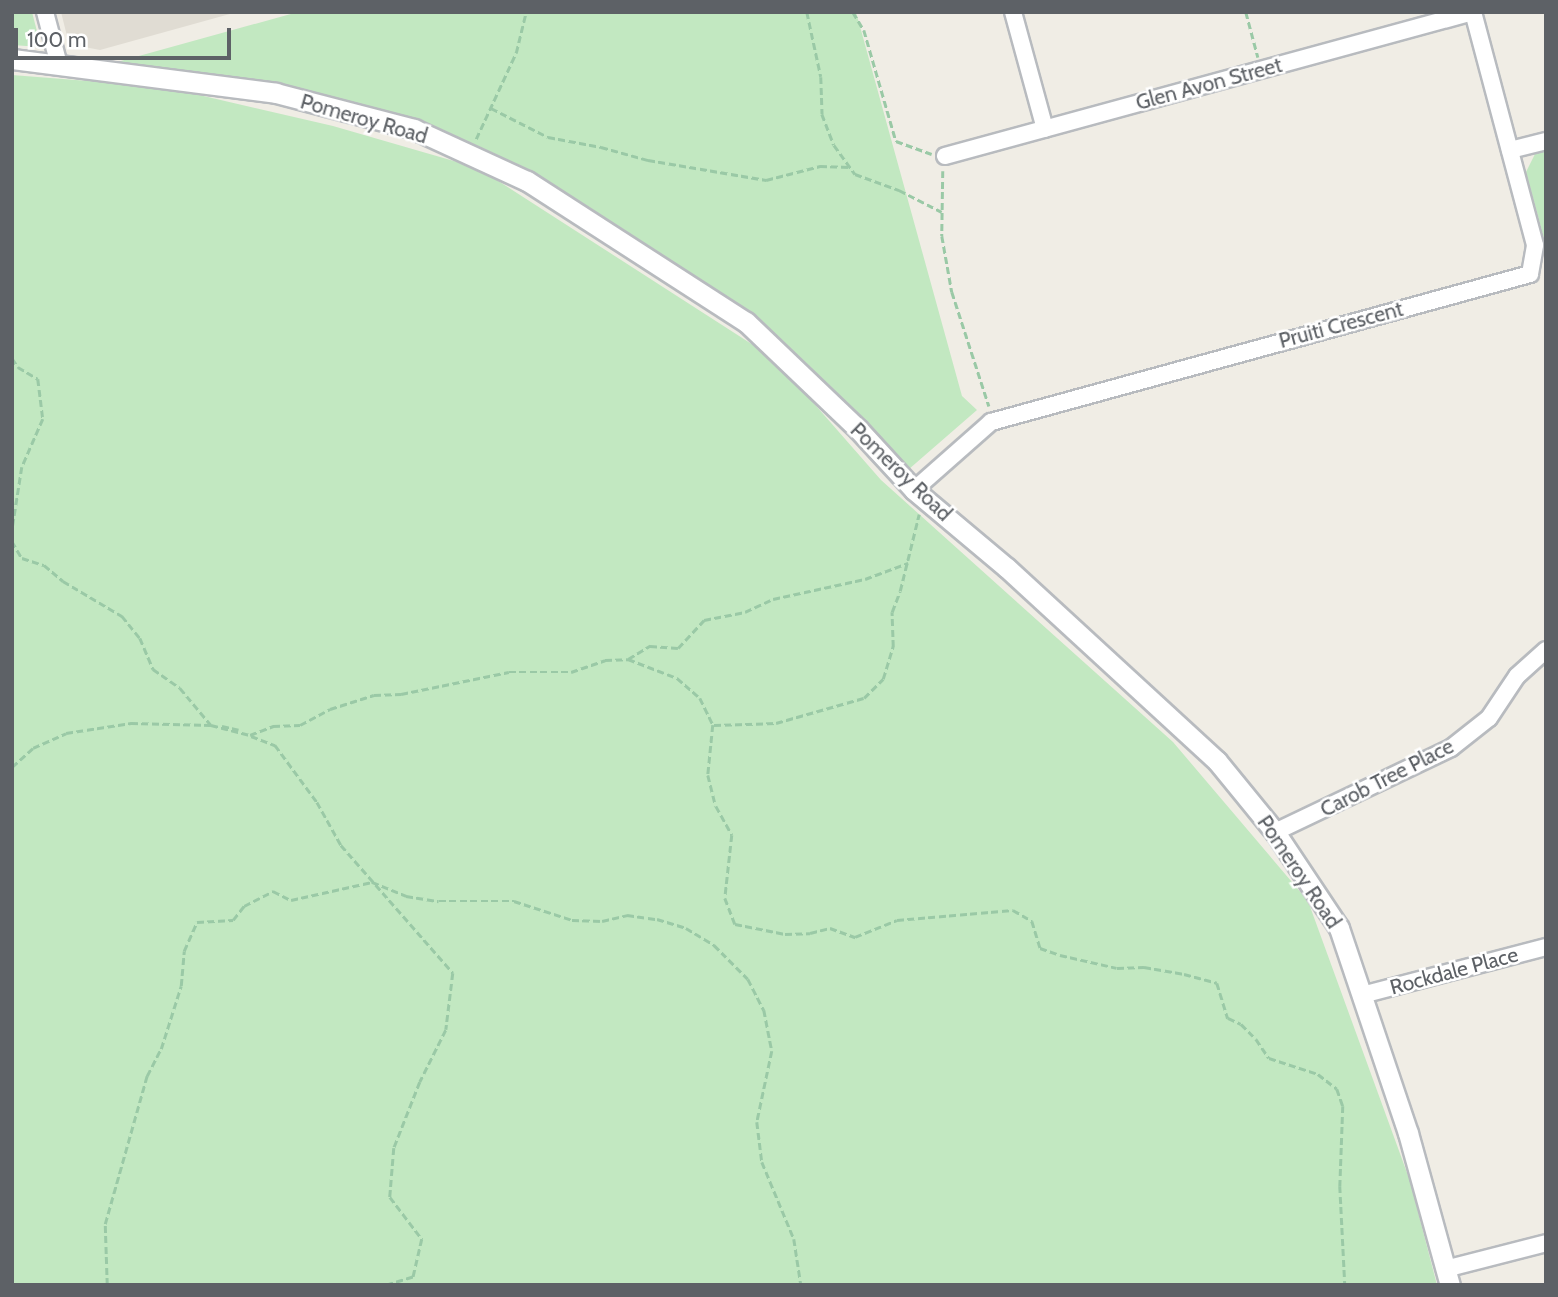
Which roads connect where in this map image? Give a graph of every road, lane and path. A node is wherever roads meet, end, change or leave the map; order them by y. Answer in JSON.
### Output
{"nodes":[{"id":1,"x":45,"y":12,"type":"edge"},
{"id":2,"x":526,"y":12,"type":"edge"},
{"id":3,"x":807,"y":12,"type":"edge"},
{"id":4,"x":853,"y":12,"type":"edge"},
{"id":5,"x":1013,"y":12,"type":"edge"},
{"id":6,"x":1246,"y":12,"type":"edge"},
{"id":7,"x":1473,"y":12,"type":"edge"},
{"id":8,"x":12,"y":59,"type":"edge"},
{"id":9,"x":59,"y":65,"type":"junction"},
{"id":10,"x":1262,"y":70,"type":"junction"},
{"id":11,"x":491,"y":108,"type":"junction"},
{"id":12,"x":1045,"y":129,"type":"junction"},
{"id":13,"x":1546,"y":141,"type":"edge"},
{"id":14,"x":1510,"y":150,"type":"junction"},
{"id":15,"x":469,"y":155,"type":"junction"},
{"id":16,"x":945,"y":156,"type":"junction"},
{"id":17,"x":850,"y":167,"type":"junction"},
{"id":18,"x":942,"y":212,"type":"junction"},
{"id":19,"x":12,"y":358,"type":"edge"},
{"id":20,"x":994,"y":421,"type":"junction"},
{"id":21,"x":920,"y":494,"type":"junction"},
{"id":22,"x":12,"y":531,"type":"edge"},
{"id":23,"x":12,"y":541,"type":"edge"},
{"id":24,"x":908,"y":563,"type":"junction"},
{"id":25,"x":1546,"y":650,"type":"edge"},
{"id":26,"x":628,"y":659,"type":"junction"},
{"id":27,"x":211,"y":725,"type":"junction"},
{"id":28,"x":713,"y":725,"type":"junction"},
{"id":29,"x":250,"y":735,"type":"junction"},
{"id":30,"x":12,"y":767,"type":"edge"},
{"id":31,"x":1275,"y":832,"type":"junction"},
{"id":32,"x":372,"y":882,"type":"junction"},
{"id":33,"x":1546,"y":947,"type":"edge"},
{"id":34,"x":1362,"y":995,"type":"junction"},
{"id":35,"x":1546,"y":1243,"type":"edge"},
{"id":36,"x":1448,"y":1277,"type":"edge"},
{"id":37,"x":107,"y":1285,"type":"edge"},
{"id":38,"x":319,"y":1285,"type":"edge"},
{"id":39,"x":337,"y":1285,"type":"edge"},
{"id":40,"x":386,"y":1285,"type":"edge"},
{"id":41,"x":801,"y":1285,"type":"edge"},
{"id":42,"x":1345,"y":1285,"type":"edge"}],
"edges":[{"from":1,"to":9,"type":"street"},
{"from":2,"to":11,"type":"path"},
{"from":3,"to":17,"type":"path"},
{"from":4,"to":16,"type":"path"},
{"from":5,"to":12,"type":"street"},
{"from":6,"to":10,"type":"path"},
{"from":7,"to":10,"type":"street","name":"Glen Avon Street"},
{"from":7,"to":14,"type":"street","name":"Pruiti Crescent"},
{"from":8,"to":9,"type":"street","name":"Pomeroy Road"},
{"from":9,"to":15,"type":"street","name":"Pomeroy Road"},
{"from":10,"to":12,"type":"street","name":"Glen Avon Street"},
{"from":11,"to":15,"type":"path"},
{"from":11,"to":17,"type":"path"},
{"from":12,"to":16,"type":"street","name":"Glen Avon Street"},
{"from":13,"to":14,"type":"street"},
{"from":14,"to":20,"type":"street","name":"Pruiti Crescent"},
{"from":15,"to":21,"type":"street","name":"Pomeroy Road"},
{"from":16,"to":18,"type":"path"},
{"from":17,"to":18,"type":"path"},
{"from":18,"to":20,"type":"path"},
{"from":19,"to":22,"type":"path"},
{"from":20,"to":21,"type":"street","name":"Pruiti Crescent"},
{"from":21,"to":24,"type":"path"},
{"from":21,"to":31,"type":"street","name":"Pomeroy Road"},
{"from":23,"to":27,"type":"path"},
{"from":24,"to":26,"type":"path"},
{"from":24,"to":28,"type":"path"},
{"from":25,"to":31,"type":"street","name":"Carob Tree Place"},
{"from":26,"to":28,"type":"path"},
{"from":26,"to":29,"type":"path"},
{"from":27,"to":29,"type":"path"},
{"from":27,"to":30,"type":"path"},
{"from":28,"to":42,"type":"path"},
{"from":29,"to":32,"type":"path"},
{"from":31,"to":34,"type":"street","name":"Pomeroy Road"},
{"from":32,"to":37,"type":"path"},
{"from":32,"to":40,"type":"path"},
{"from":32,"to":41,"type":"path"},
{"from":33,"to":34,"type":"street","name":"Rockdale Place"},
{"from":34,"to":36,"type":"street","name":"Pomeroy Road"},
{"from":35,"to":36,"type":"street"},
{"from":38,"to":39,"type":"path"}]}
